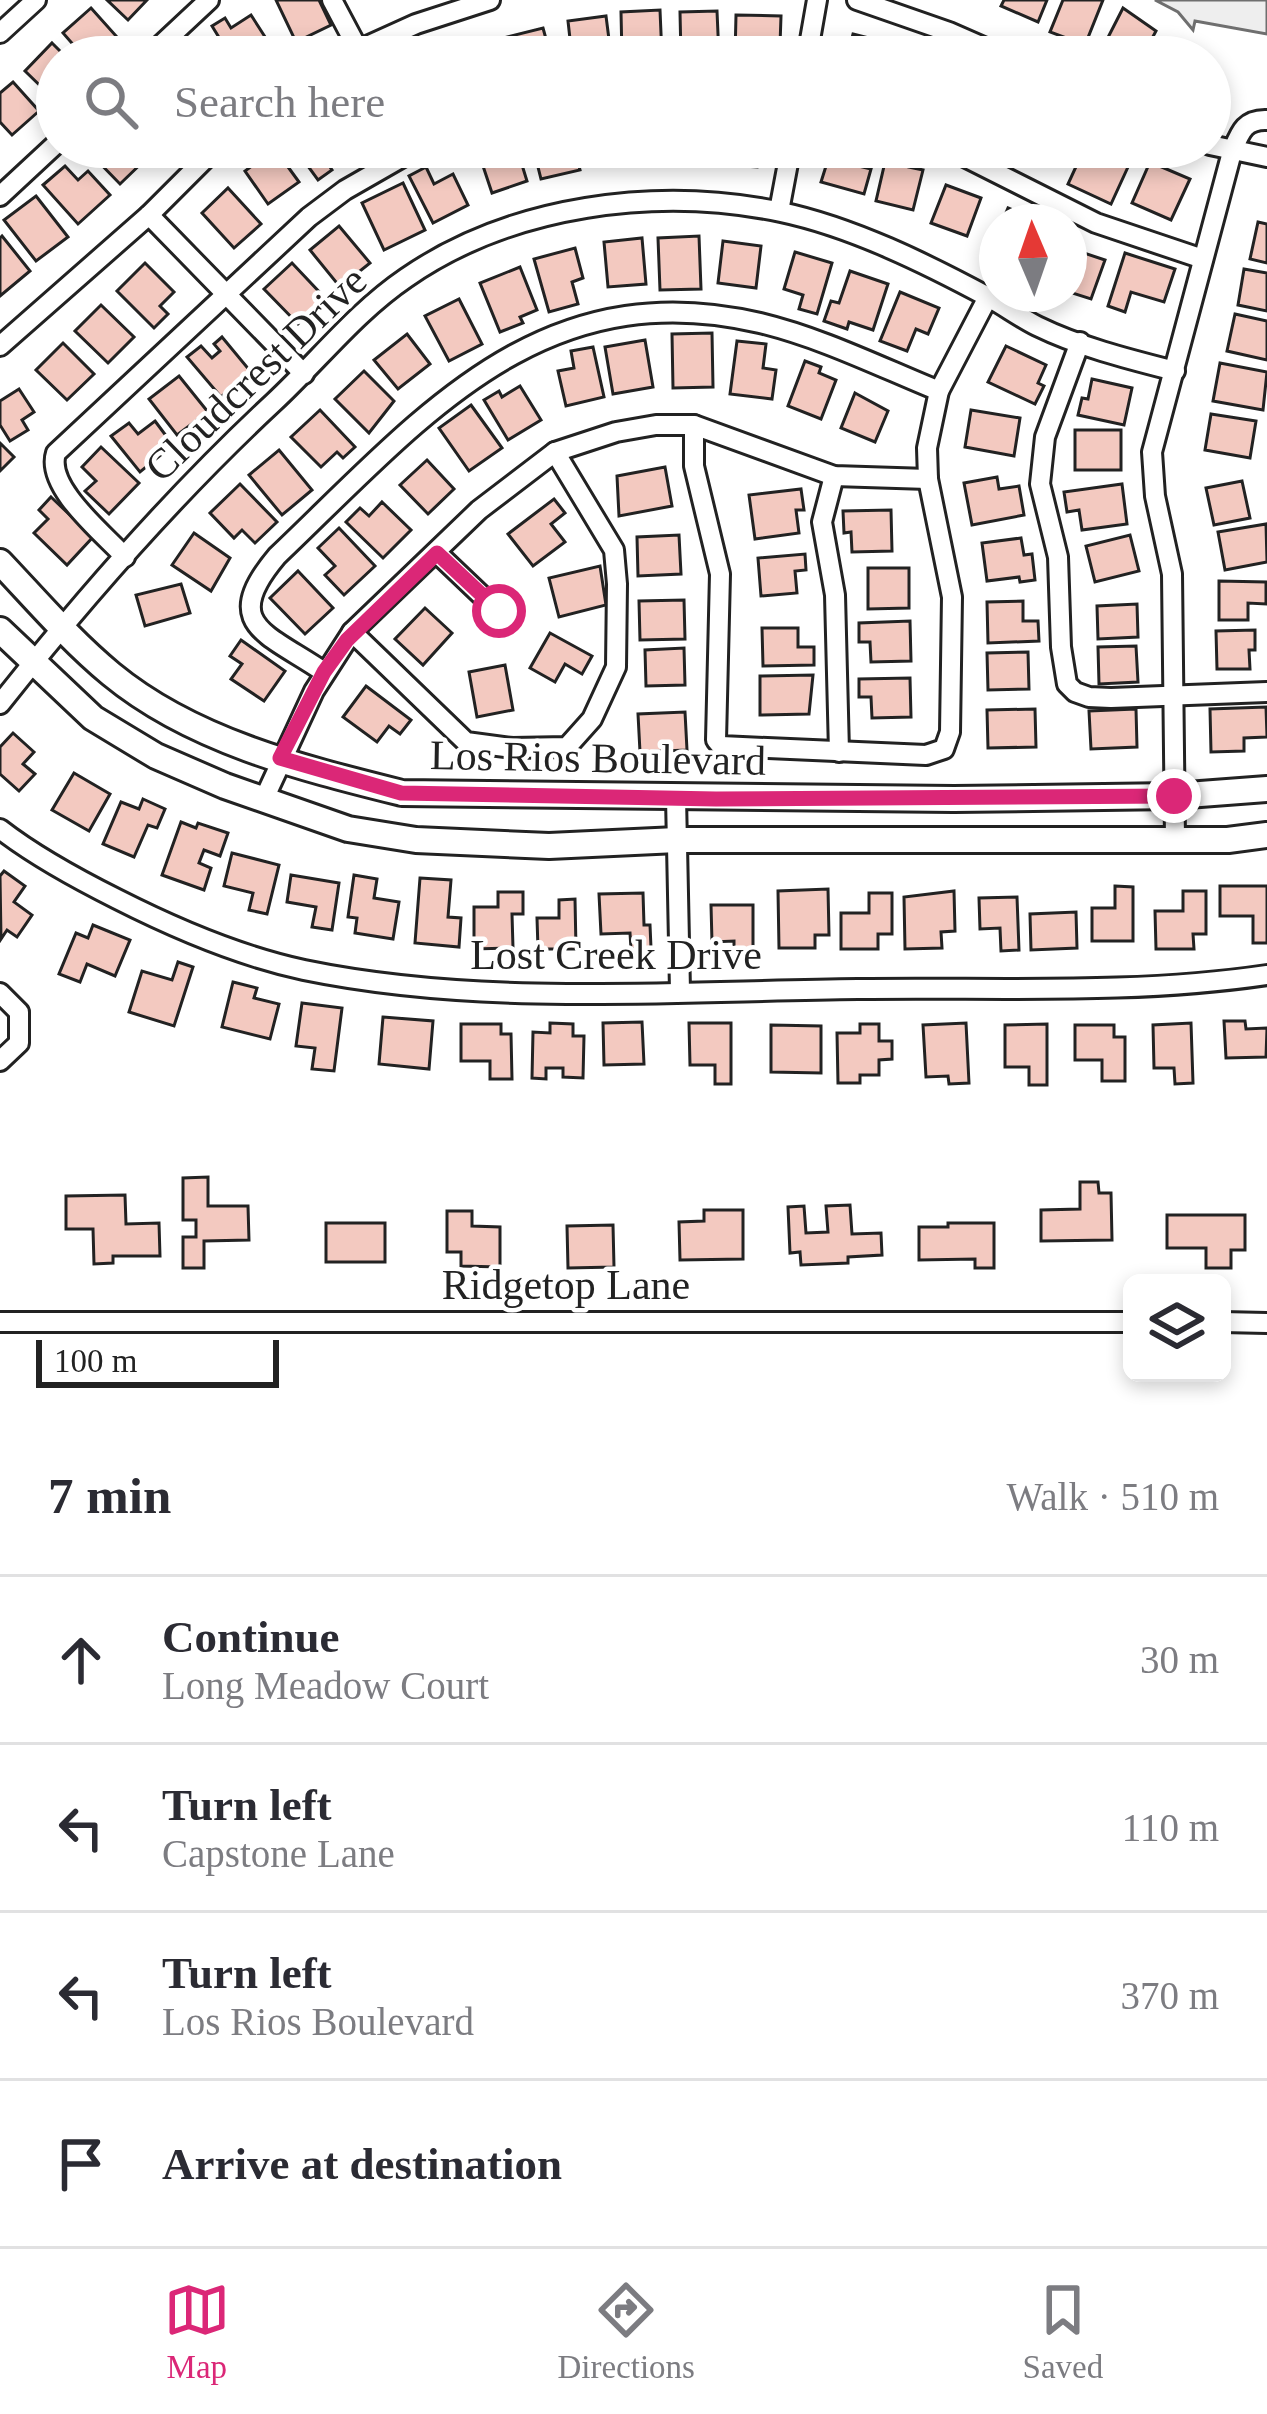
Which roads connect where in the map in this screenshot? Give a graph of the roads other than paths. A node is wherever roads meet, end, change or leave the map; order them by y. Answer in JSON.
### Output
{"nodes":[{"id":1,"x":36,"y":0,"type":"edge"},
{"id":2,"x":209,"y":0,"type":"edge"},
{"id":3,"x":332,"y":0,"type":"edge"},
{"id":4,"x":490,"y":0,"type":"edge"},
{"id":5,"x":817,"y":0,"type":"edge"},
{"id":6,"x":856,"y":0,"type":"edge"},
{"id":7,"x":0,"y":33,"type":"edge"},
{"id":8,"x":170,"y":36,"type":"edge"},
{"id":9,"x":345,"y":36,"type":"edge"},
{"id":10,"x":389,"y":36,"type":"edge"},
{"id":11,"x":811,"y":36,"type":"edge"},
{"id":12,"x":958,"y":36,"type":"edge"},
{"id":13,"x":1267,"y":120,"type":"edge"},
{"id":14,"x":1232,"y":152,"type":"junction"},
{"id":15,"x":1231,"y":156,"type":"edge"},
{"id":16,"x":1267,"y":157,"type":"edge"},
{"id":17,"x":36,"y":163,"type":"edge"},
{"id":18,"x":196,"y":168,"type":"edge"},
{"id":19,"x":383,"y":168,"type":"edge"},
{"id":20,"x":787,"y":168,"type":"edge"},
{"id":21,"x":987,"y":168,"type":"edge"},
{"id":22,"x":1228,"y":168,"type":"edge"},
{"id":23,"x":0,"y":196,"type":"edge"},
{"id":24,"x":779,"y":212,"type":"junction"},
{"id":25,"x":149,"y":215,"type":"junction"},
{"id":26,"x":1203,"y":259,"type":"junction"},
{"id":27,"x":225,"y":292,"type":"junction"},
{"id":28,"x":979,"y":293,"type":"edge"},
{"id":29,"x":980,"y":312,"type":"edge"},
{"id":30,"x":1013,"y":312,"type":"edge"},
{"id":31,"x":1080,"y":342,"type":"junction"},
{"id":32,"x":0,"y":346,"type":"edge"},
{"id":33,"x":1175,"y":371,"type":"junction"},
{"id":34,"x":304,"y":374,"type":"junction"},
{"id":35,"x":939,"y":391,"type":"junction"},
{"id":36,"x":694,"y":425,"type":"junction"},
{"id":37,"x":555,"y":452,"type":"junction"},
{"id":38,"x":834,"y":476,"type":"junction"},
{"id":39,"x":928,"y":479,"type":"junction"},
{"id":40,"x":437,"y":553,"type":"junction"},
{"id":41,"x":125,"y":557,"type":"junction"},
{"id":42,"x":0,"y":562,"type":"edge"},
{"id":43,"x":499,"y":611,"type":"dead end"},
{"id":44,"x":63,"y":629,"type":"junction"},
{"id":45,"x":0,"y":630,"type":"edge"},
{"id":46,"x":352,"y":632,"type":"junction"},
{"id":47,"x":34,"y":662,"type":"junction"},
{"id":48,"x":324,"y":672,"type":"junction"},
{"id":49,"x":1267,"y":692,"type":"edge"},
{"id":50,"x":1172,"y":698,"type":"junction"},
{"id":51,"x":0,"y":704,"type":"edge"},
{"id":52,"x":839,"y":752,"type":"junction"},
{"id":53,"x":280,"y":758,"type":"junction"},
{"id":54,"x":1267,"y":789,"type":"edge"},
{"id":55,"x":1174,"y":796,"type":"junction"},
{"id":56,"x":676,"y":797,"type":"junction"},
{"id":57,"x":264,"y":800,"type":"junction"},
{"id":58,"x":0,"y":829,"type":"edge"},
{"id":59,"x":1267,"y":835,"type":"edge"},
{"id":60,"x":1175,"y":839,"type":"junction"},
{"id":61,"x":677,"y":840,"type":"junction"},
{"id":62,"x":1267,"y":975,"type":"edge"},
{"id":63,"x":680,"y":991,"type":"junction"},
{"id":64,"x":0,"y":993,"type":"edge"},
{"id":65,"x":0,"y":1061,"type":"edge"},
{"id":66,"x":0,"y":1322,"type":"edge"},
{"id":67,"x":1123,"y":1322,"type":"edge"},
{"id":68,"x":1231,"y":1322,"type":"edge"},
{"id":69,"x":1267,"y":1323,"type":"edge"}],
"edges":[{"from":1,"to":7,"type":"street"},
{"from":2,"to":8,"type":"street"},
{"from":3,"to":9,"type":"street"},
{"from":4,"to":10,"type":"street"},
{"from":5,"to":11,"type":"street"},
{"from":6,"to":12,"type":"street"},
{"from":13,"to":14,"type":"street"},
{"from":14,"to":15,"type":"street"},
{"from":14,"to":16,"type":"street"},
{"from":17,"to":23,"type":"street"},
{"from":18,"to":25,"type":"street"},
{"from":19,"to":27,"type":"street"},
{"from":20,"to":24,"type":"street"},
{"from":21,"to":26,"type":"street"},
{"from":22,"to":26,"type":"street"},
{"from":24,"to":28,"type":"street","name":"Cloudcrest Drive"},
{"from":24,"to":34,"type":"street","name":"Cloudcrest Drive"},
{"from":25,"to":27,"type":"street"},
{"from":25,"to":32,"type":"street"},
{"from":26,"to":33,"type":"street"},
{"from":27,"to":34,"type":"street"},
{"from":27,"to":41,"type":"street"},
{"from":29,"to":35,"type":"street"},
{"from":30,"to":31,"type":"street","name":"Cloudcrest Drive"},
{"from":31,"to":33,"type":"street","name":"Cloudcrest Drive"},
{"from":31,"to":50,"type":"street"},
{"from":33,"to":50,"type":"street"},
{"from":34,"to":41,"type":"street","name":"Cloudcrest Drive"},
{"from":35,"to":39,"type":"street"},
{"from":35,"to":48,"type":"street"},
{"from":36,"to":37,"type":"street"},
{"from":36,"to":38,"type":"street"},
{"from":36,"to":52,"type":"street"},
{"from":37,"to":40,"type":"street"},
{"from":37,"to":46,"type":"street"},
{"from":38,"to":39,"type":"street"},
{"from":38,"to":52,"type":"street"},
{"from":39,"to":52,"type":"street"},
{"from":40,"to":43,"type":"street"},
{"from":40,"to":46,"type":"street"},
{"from":41,"to":44,"type":"street","name":"Cloudcrest Drive"},
{"from":42,"to":44,"type":"main road","name":"Los Rios Boulevard"},
{"from":44,"to":47,"type":"street","name":"Cloudcrest Drive"},
{"from":44,"to":53,"type":"main road","name":"Los Rios Boulevard"},
{"from":45,"to":47,"type":"main road","name":"Los Rios Boulevard"},
{"from":46,"to":48,"type":"street"},
{"from":47,"to":51,"type":"street","name":"Cloudcrest Drive"},
{"from":47,"to":57,"type":"main road","name":"Los Rios Boulevard"},
{"from":48,"to":53,"type":"street"},
{"from":49,"to":50,"type":"street"},
{"from":50,"to":55,"type":"street"},
{"from":53,"to":56,"type":"main road","name":"Los Rios Boulevard"},
{"from":53,"to":57,"type":"street"},
{"from":54,"to":55,"type":"main road","name":"Los Rios Boulevard"},
{"from":55,"to":56,"type":"main road","name":"Los Rios Boulevard"},
{"from":55,"to":60,"type":"street"},
{"from":56,"to":61,"type":"street"},
{"from":57,"to":61,"type":"main road","name":"Los Rios Boulevard"},
{"from":58,"to":63,"type":"street","name":"Lost Creek Drive"},
{"from":59,"to":60,"type":"main road","name":"Los Rios Boulevard"},
{"from":60,"to":61,"type":"main road","name":"Los Rios Boulevard"},
{"from":61,"to":63,"type":"street"},
{"from":62,"to":63,"type":"street","name":"Lost Creek Drive"},
{"from":64,"to":65,"type":"street"},
{"from":66,"to":67,"type":"street","name":"Ridgetop Lane"},
{"from":68,"to":69,"type":"street"}]}
